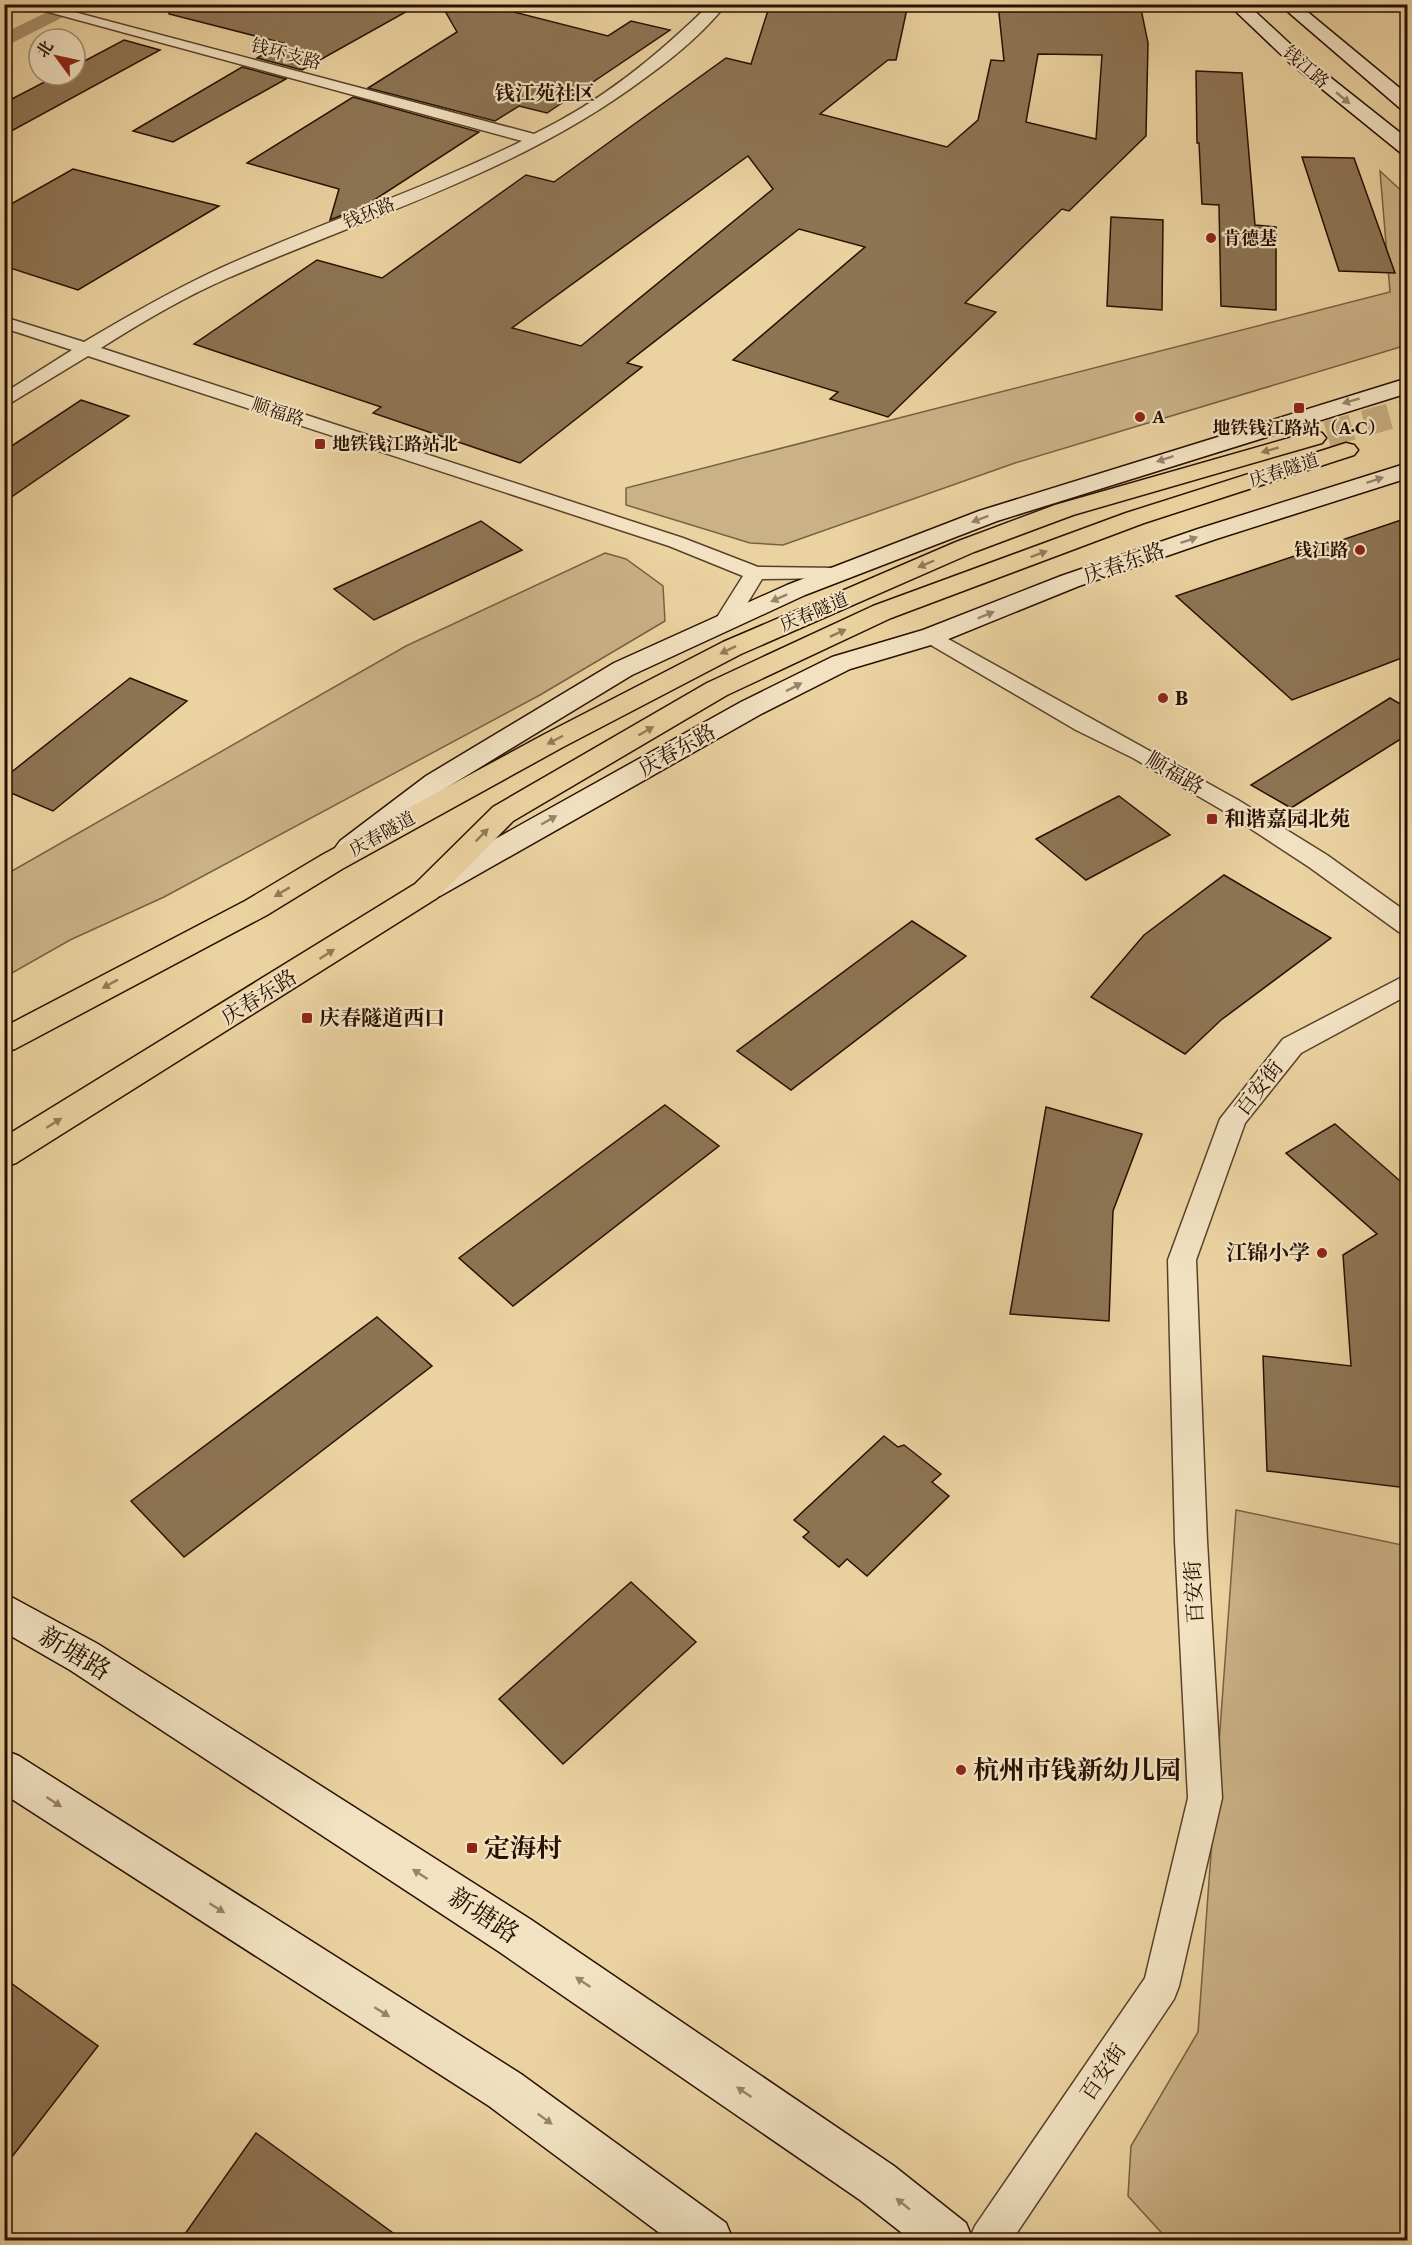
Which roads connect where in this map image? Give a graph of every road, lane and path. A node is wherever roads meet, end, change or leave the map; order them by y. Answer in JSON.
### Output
{"nodes":[{"id":1,"x":26,"y":4,"type":"edge"},
{"id":2,"x":719,"y":4,"type":"edge"},
{"id":3,"x":1236,"y":4,"type":"edge"},
{"id":4,"x":1287,"y":4,"type":"edge"},
{"id":5,"x":1407,"y":105,"type":"edge"},
{"id":6,"x":537,"y":140,"type":"junction"},
{"id":7,"x":1407,"y":149,"type":"edge"},
{"id":8,"x":4,"y":322,"type":"edge"},
{"id":9,"x":86,"y":350,"type":"junction"},
{"id":10,"x":1407,"y":385,"type":"edge"},
{"id":11,"x":4,"y":401,"type":"edge"},
{"id":12,"x":1407,"y":470,"type":"edge"},
{"id":13,"x":755,"y":573,"type":"junction"},
{"id":14,"x":838,"y":574,"type":"junction"},
{"id":15,"x":725,"y":622,"type":"junction"},
{"id":16,"x":932,"y":636,"type":"junction"},
{"id":17,"x":332,"y":862,"type":"junction"},
{"id":18,"x":426,"y":891,"type":"junction"},
{"id":19,"x":1407,"y":926,"type":"edge"},
{"id":20,"x":1407,"y":983,"type":"edge"},
{"id":21,"x":4,"y":1041,"type":"edge"},
{"id":22,"x":4,"y":1154,"type":"edge"},
{"id":23,"x":4,"y":1611,"type":"edge"},
{"id":24,"x":4,"y":1770,"type":"edge"},
{"id":25,"x":709,"y":2241,"type":"edge"},
{"id":26,"x":949,"y":2241,"type":"edge"},
{"id":27,"x":989,"y":2241,"type":"edge"}],
"edges":[{"from":1,"to":6,"type":"street","name":"钱环支路"},
{"from":2,"to":6,"type":"street","name":"钱环路"},
{"from":3,"to":7,"type":"main road","name":"钱江路","one_way":true},
{"from":4,"to":5,"type":"main road","name":"钱江路"},
{"from":6,"to":9,"type":"street","name":"钱环路"},
{"from":8,"to":9,"type":"street","name":"顺福路"},
{"from":9,"to":11,"type":"street","name":"钱环路"},
{"from":9,"to":13,"type":"street","name":"顺福路"},
{"from":10,"to":14,"type":"main road","one_way":true},
{"from":16,"to":12,"type":"main road","name":"庆春东路","one_way":true},
{"from":13,"to":14,"type":"street"},
{"from":13,"to":15,"type":"street"},
{"from":14,"to":15,"type":"main road","one_way":true},
{"from":15,"to":17,"type":"main road"},
{"from":18,"to":16,"type":"main road","name":"庆春东路","one_way":true},
{"from":16,"to":19,"type":"street","name":"顺福路"},
{"from":18,"to":17,"type":"main road","name":"庆春隧道","one_way":true},
{"from":17,"to":21,"type":"main road","one_way":true},
{"from":22,"to":18,"type":"main road","name":"庆春东路","one_way":true},
{"from":20,"to":27,"type":"street","name":"百安街"},
{"from":26,"to":23,"type":"main road","name":"新塘路","one_way":true},
{"from":24,"to":25,"type":"main road","one_way":true}]}
